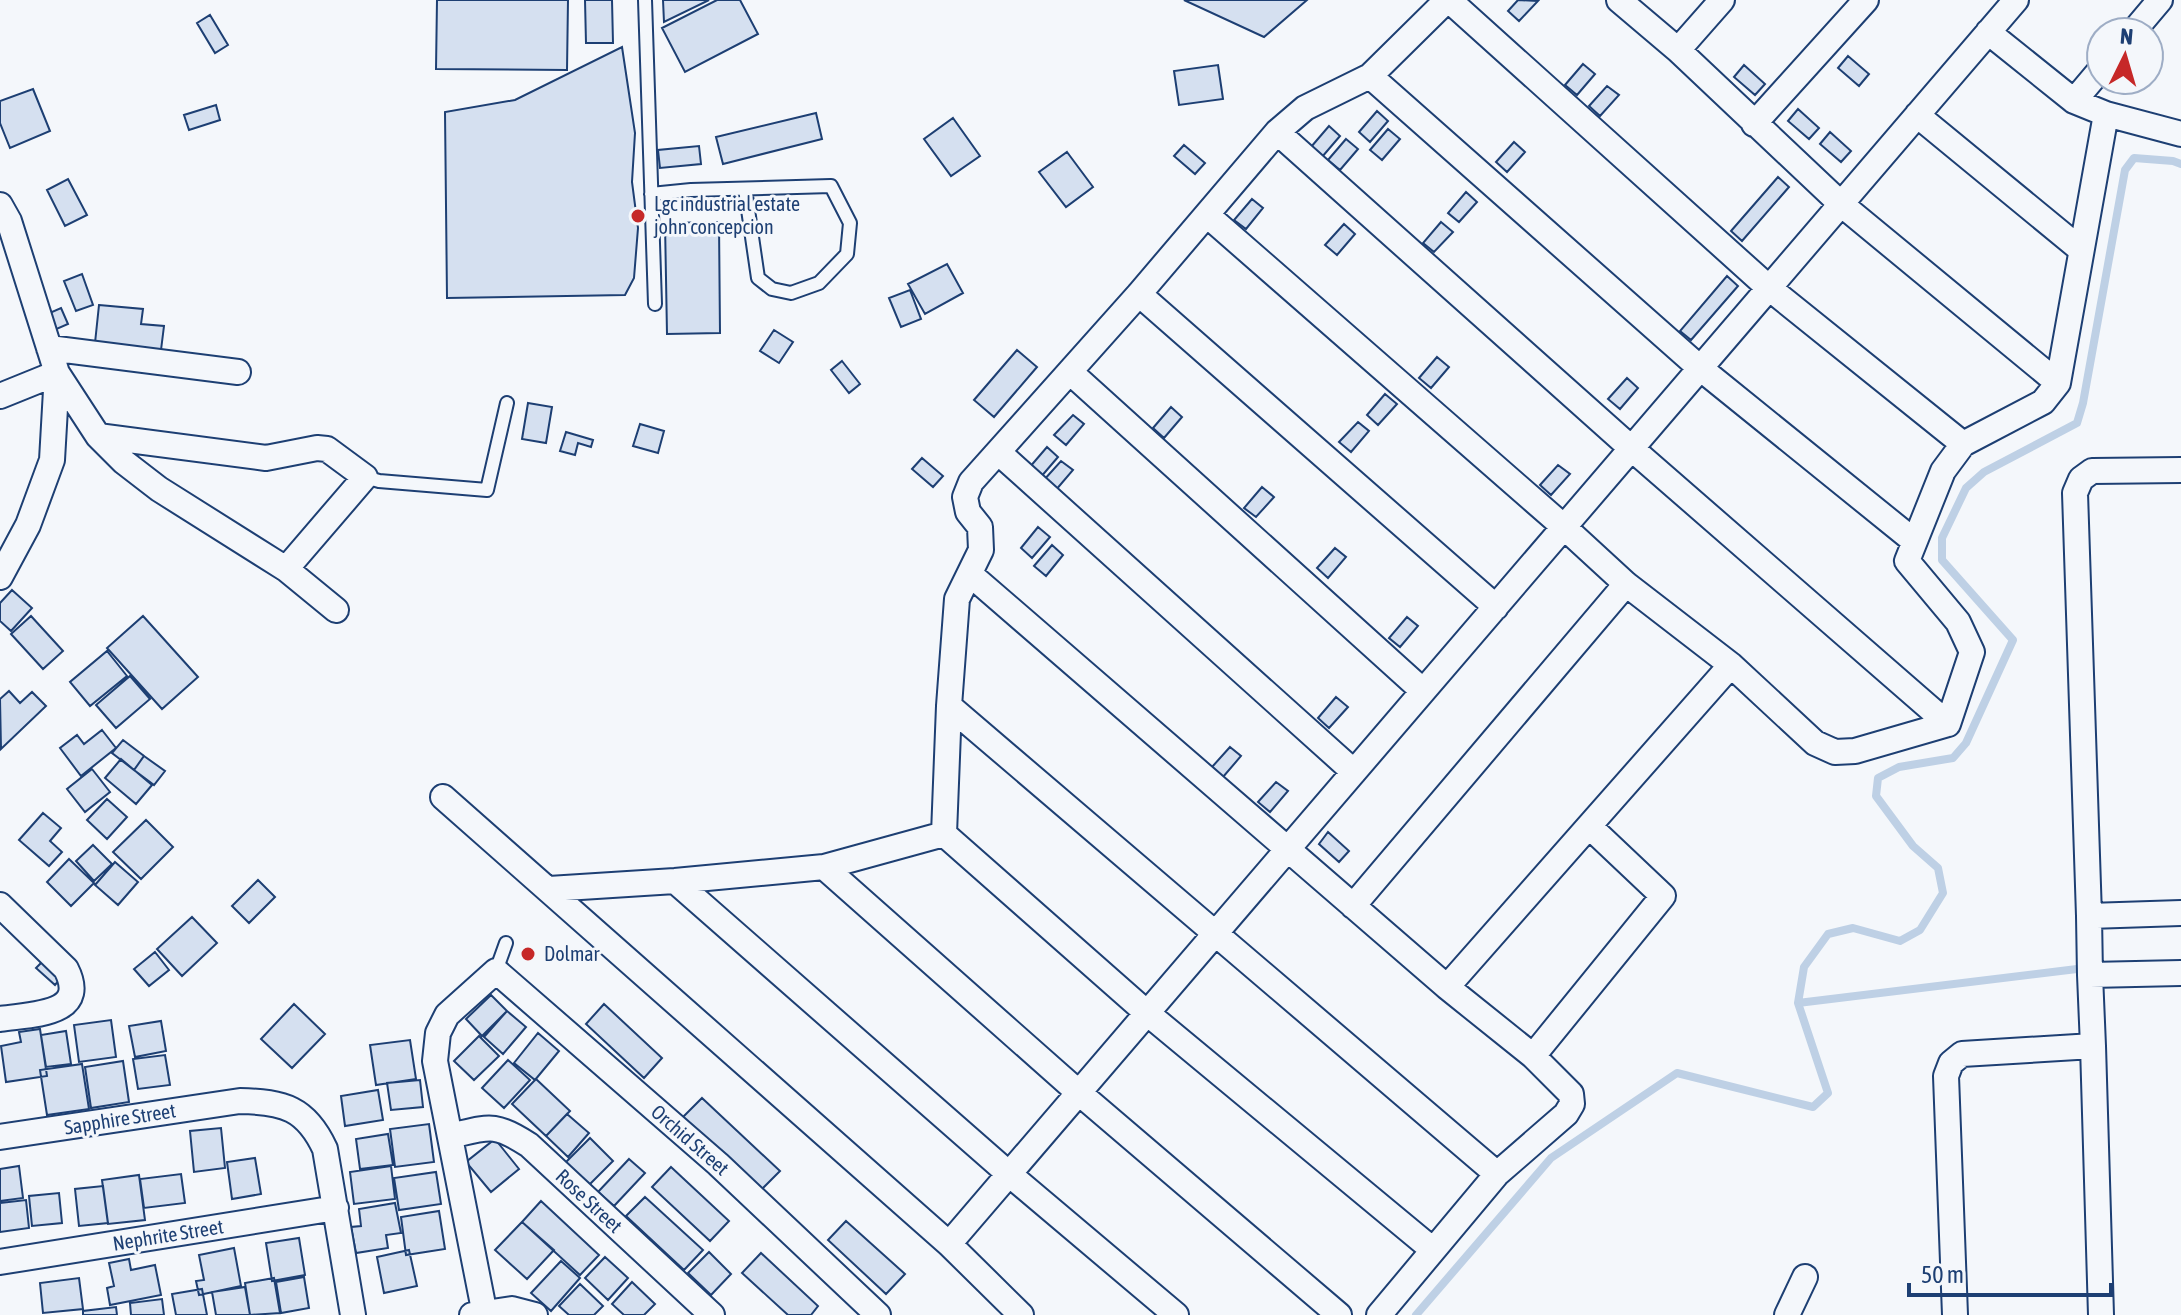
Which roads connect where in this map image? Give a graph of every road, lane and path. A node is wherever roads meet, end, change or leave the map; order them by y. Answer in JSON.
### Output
{"nodes":[{"id":1,"x":645,"y":0,"type":"edge"},
{"id":2,"x":1448,"y":0,"type":"edge"},
{"id":3,"x":1619,"y":0,"type":"edge"},
{"id":4,"x":1722,"y":0,"type":"edge"},
{"id":5,"x":1866,"y":0,"type":"edge"},
{"id":6,"x":2016,"y":0,"type":"edge"},
{"id":7,"x":2160,"y":0,"type":"edge"},
{"id":8,"x":2146,"y":16,"type":"edge"},
{"id":9,"x":1988,"y":32,"type":"junction"},
{"id":10,"x":1678,"y":50,"type":"junction"},
{"id":11,"x":1370,"y":76,"type":"junction"},
{"id":12,"x":2085,"y":88,"type":"edge"},
{"id":13,"x":2074,"y":101,"type":"junction"},
{"id":14,"x":2106,"y":114,"type":"junction"},
{"id":15,"x":1917,"y":115,"type":"junction"},
{"id":16,"x":1754,"y":124,"type":"junction"},
{"id":17,"x":1277,"y":132,"type":"junction"},
{"id":18,"x":2181,"y":134,"type":"edge"},
{"id":19,"x":745,"y":189,"type":"junction"},
{"id":20,"x":651,"y":194,"type":"junction"},
{"id":21,"x":1841,"y":204,"type":"junction"},
{"id":22,"x":0,"y":205,"type":"edge"},
{"id":23,"x":1207,"y":215,"type":"junction"},
{"id":24,"x":2080,"y":249,"type":"junction"},
{"id":25,"x":1769,"y":288,"type":"junction"},
{"id":26,"x":1139,"y":294,"type":"junction"},
{"id":27,"x":655,"y":304,"type":"dead end"},
{"id":28,"x":49,"y":348,"type":"junction"},
{"id":29,"x":1700,"y":368,"type":"junction"},
{"id":30,"x":238,"y":372,"type":"dead end"},
{"id":31,"x":1070,"y":372,"type":"junction"},
{"id":32,"x":57,"y":373,"type":"junction"},
{"id":33,"x":2058,"y":383,"type":"junction"},
{"id":34,"x":0,"y":396,"type":"edge"},
{"id":35,"x":507,"y":403,"type":"dead end"},
{"id":36,"x":98,"y":436,"type":"junction"},
{"id":37,"x":1963,"y":444,"type":"junction"},
{"id":38,"x":1631,"y":448,"type":"junction"},
{"id":39,"x":998,"y":452,"type":"junction"},
{"id":40,"x":2181,"y":470,"type":"edge"},
{"id":41,"x":365,"y":477,"type":"junction"},
{"id":42,"x":1564,"y":527,"type":"junction"},
{"id":43,"x":1914,"y":541,"type":"junction"},
{"id":44,"x":286,"y":569,"type":"junction"},
{"id":45,"x":971,"y":575,"type":"junction"},
{"id":46,"x":0,"y":577,"type":"edge"},
{"id":47,"x":1626,"y":584,"type":"junction"},
{"id":48,"x":1496,"y":607,"type":"junction"},
{"id":49,"x":336,"y":610,"type":"dead end"},
{"id":50,"x":1731,"y":665,"type":"junction"},
{"id":51,"x":1423,"y":691,"type":"junction"},
{"id":52,"x":949,"y":706,"type":"junction"},
{"id":53,"x":1948,"y":724,"type":"junction"},
{"id":54,"x":1354,"y":772,"type":"junction"},
{"id":55,"x":443,"y":797,"type":"dead end"},
{"id":56,"x":1589,"y":826,"type":"junction"},
{"id":57,"x":944,"y":834,"type":"junction"},
{"id":58,"x":1288,"y":849,"type":"junction"},
{"id":59,"x":824,"y":867,"type":"junction"},
{"id":60,"x":675,"y":881,"type":"junction"},
{"id":61,"x":549,"y":889,"type":"junction"},
{"id":62,"x":0,"y":905,"type":"edge"},
{"id":63,"x":1353,"y":906,"type":"junction"},
{"id":64,"x":2181,"y":913,"type":"edge"},
{"id":65,"x":2089,"y":916,"type":"junction"},
{"id":66,"x":1215,"y":934,"type":"junction"},
{"id":67,"x":506,"y":943,"type":"dead end"},
{"id":68,"x":496,"y":971,"type":"junction"},
{"id":69,"x":2181,"y":973,"type":"edge"},
{"id":70,"x":2090,"y":975,"type":"junction"},
{"id":71,"x":1447,"y":987,"type":"junction"},
{"id":72,"x":1147,"y":1013,"type":"junction"},
{"id":73,"x":0,"y":1019,"type":"edge"},
{"id":74,"x":2093,"y":1046,"type":"junction"},
{"id":75,"x":1533,"y":1056,"type":"junction"},
{"id":76,"x":1078,"y":1092,"type":"junction"},
{"id":77,"x":450,"y":1136,"type":"junction"},
{"id":78,"x":0,"y":1137,"type":"edge"},
{"id":79,"x":1009,"y":1174,"type":"junction"},
{"id":80,"x":1497,"y":1174,"type":"junction"},
{"id":81,"x":336,"y":1208,"type":"junction"},
{"id":82,"x":949,"y":1244,"type":"junction"},
{"id":83,"x":1433,"y":1250,"type":"junction"},
{"id":84,"x":0,"y":1262,"type":"edge"},
{"id":85,"x":1805,"y":1277,"type":"dead end"},
{"id":86,"x":480,"y":1314,"type":"edge"},
{"id":87,"x":353,"y":1315,"type":"edge"},
{"id":88,"x":535,"y":1315,"type":"edge"},
{"id":89,"x":712,"y":1315,"type":"edge"},
{"id":90,"x":878,"y":1315,"type":"edge"},
{"id":91,"x":1021,"y":1315,"type":"edge"},
{"id":92,"x":1176,"y":1315,"type":"edge"},
{"id":93,"x":1339,"y":1315,"type":"edge"},
{"id":94,"x":1379,"y":1315,"type":"edge"},
{"id":95,"x":1787,"y":1315,"type":"edge"},
{"id":96,"x":1955,"y":1315,"type":"edge"},
{"id":97,"x":2101,"y":1315,"type":"edge"}],
"edges":[{"from":1,"to":20,"type":"lane"},
{"from":2,"to":11,"type":"street"},
{"from":2,"to":25,"type":"street"},
{"from":3,"to":10,"type":"street"},
{"from":4,"to":10,"type":"street"},
{"from":5,"to":16,"type":"street"},
{"from":6,"to":9,"type":"street"},
{"from":7,"to":8,"type":"street"},
{"from":9,"to":13,"type":"street"},
{"from":9,"to":15,"type":"street"},
{"from":10,"to":16,"type":"street"},
{"from":11,"to":17,"type":"street"},
{"from":11,"to":29,"type":"street"},
{"from":12,"to":13,"type":"street"},
{"from":13,"to":14,"type":"street"},
{"from":14,"to":18,"type":"street"},
{"from":14,"to":24,"type":"street"},
{"from":15,"to":21,"type":"street"},
{"from":15,"to":24,"type":"street"},
{"from":16,"to":21,"type":"street"},
{"from":17,"to":23,"type":"street"},
{"from":17,"to":38,"type":"street"},
{"from":19,"to":19,"type":"lane"},
{"from":19,"to":20,"type":"lane"},
{"from":20,"to":27,"type":"lane"},
{"from":21,"to":25,"type":"street"},
{"from":21,"to":33,"type":"street"},
{"from":22,"to":28,"type":"street"},
{"from":23,"to":26,"type":"street"},
{"from":23,"to":42,"type":"street"},
{"from":24,"to":33,"type":"street"},
{"from":25,"to":29,"type":"street"},
{"from":25,"to":37,"type":"street"},
{"from":26,"to":31,"type":"street"},
{"from":26,"to":48,"type":"street"},
{"from":28,"to":30,"type":"street"},
{"from":28,"to":32,"type":"street"},
{"from":29,"to":38,"type":"street"},
{"from":29,"to":43,"type":"street"},
{"from":31,"to":39,"type":"street"},
{"from":31,"to":51,"type":"street"},
{"from":32,"to":34,"type":"street"},
{"from":32,"to":36,"type":"street"},
{"from":32,"to":46,"type":"street"},
{"from":33,"to":37,"type":"street"},
{"from":35,"to":41,"type":"lane"},
{"from":36,"to":41,"type":"street"},
{"from":36,"to":44,"type":"street"},
{"from":37,"to":43,"type":"street"},
{"from":38,"to":42,"type":"street"},
{"from":38,"to":53,"type":"street"},
{"from":39,"to":45,"type":"street"},
{"from":39,"to":54,"type":"street"},
{"from":40,"to":65,"type":"street"},
{"from":41,"to":44,"type":"street"},
{"from":42,"to":47,"type":"street"},
{"from":42,"to":48,"type":"street"},
{"from":43,"to":53,"type":"street"},
{"from":44,"to":49,"type":"street"},
{"from":45,"to":52,"type":"street"},
{"from":45,"to":58,"type":"street"},
{"from":47,"to":50,"type":"street"},
{"from":47,"to":63,"type":"street"},
{"from":48,"to":51,"type":"street"},
{"from":50,"to":53,"type":"street"},
{"from":50,"to":56,"type":"street"},
{"from":51,"to":54,"type":"street"},
{"from":52,"to":57,"type":"street"},
{"from":52,"to":66,"type":"street"},
{"from":54,"to":58,"type":"street"},
{"from":55,"to":61,"type":"street"},
{"from":56,"to":71,"type":"street"},
{"from":56,"to":75,"type":"street"},
{"from":57,"to":59,"type":"street"},
{"from":57,"to":72,"type":"street"},
{"from":58,"to":63,"type":"street"},
{"from":58,"to":66,"type":"street"},
{"from":59,"to":60,"type":"street"},
{"from":59,"to":76,"type":"street"},
{"from":60,"to":61,"type":"street"},
{"from":60,"to":79,"type":"street"},
{"from":61,"to":82,"type":"street"},
{"from":62,"to":73,"type":"street"},
{"from":63,"to":71,"type":"street"},
{"from":64,"to":65,"type":"street"},
{"from":65,"to":70,"type":"street"},
{"from":66,"to":72,"type":"street"},
{"from":66,"to":80,"type":"street"},
{"from":67,"to":68,"type":"lane"},
{"from":68,"to":77,"type":"street"},
{"from":68,"to":90,"type":"street","name":"Orchid Street"},
{"from":69,"to":70,"type":"street"},
{"from":70,"to":74,"type":"street"},
{"from":71,"to":75,"type":"street"},
{"from":72,"to":76,"type":"street"},
{"from":72,"to":83,"type":"street"},
{"from":74,"to":96,"type":"street"},
{"from":74,"to":97,"type":"street"},
{"from":75,"to":80,"type":"street"},
{"from":76,"to":79,"type":"street"},
{"from":76,"to":93,"type":"street"},
{"from":77,"to":86,"type":"street"},
{"from":77,"to":89,"type":"street","name":"Rose Street"},
{"from":78,"to":81,"type":"street","name":"Sapphire Street"},
{"from":79,"to":82,"type":"street"},
{"from":79,"to":92,"type":"street"},
{"from":80,"to":83,"type":"street"},
{"from":81,"to":84,"type":"street","name":"Nephrite Street"},
{"from":81,"to":87,"type":"street","name":"Sapphire Street"},
{"from":82,"to":91,"type":"street"},
{"from":83,"to":94,"type":"street"},
{"from":85,"to":95,"type":"street"},
{"from":86,"to":88,"type":"street"}]}
